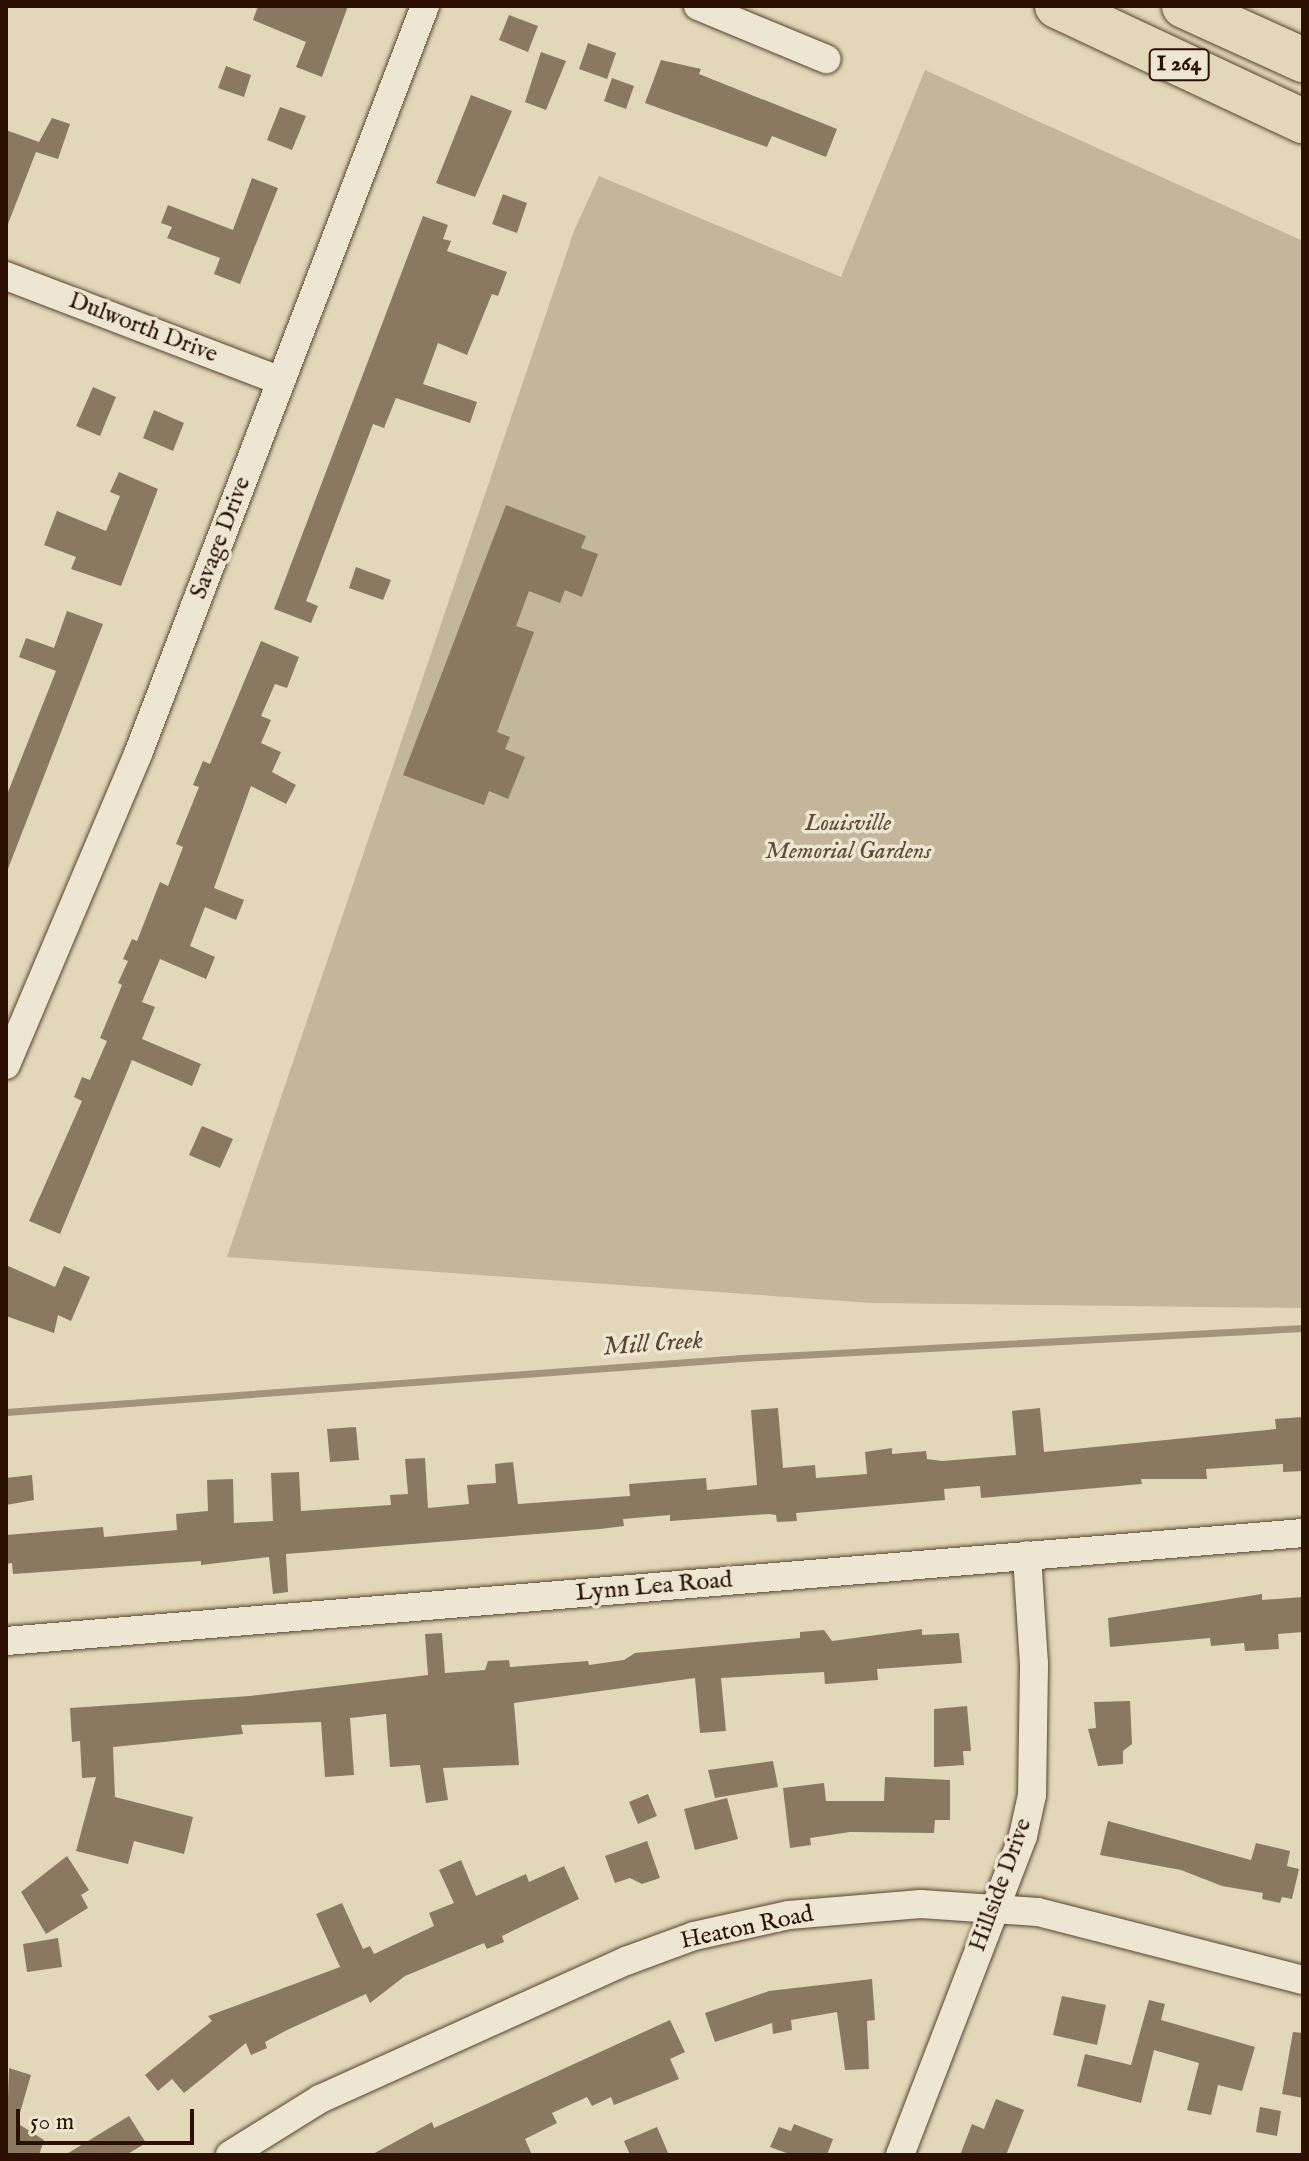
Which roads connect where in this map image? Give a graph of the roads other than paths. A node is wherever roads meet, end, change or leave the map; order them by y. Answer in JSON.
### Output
{"nodes":[{"id":1,"x":425,"y":6,"type":"edge"},
{"id":2,"x":698,"y":6,"type":"edge"},
{"id":3,"x":1057,"y":6,"type":"edge"},
{"id":4,"x":1184,"y":6,"type":"edge"},
{"id":5,"x":826,"y":59,"type":"dead end"},
{"id":6,"x":1303,"y":60,"type":"edge"},
{"id":7,"x":1303,"y":121,"type":"edge"},
{"id":8,"x":6,"y":276,"type":"edge"},
{"id":9,"x":281,"y":381,"type":"junction"},
{"id":10,"x":16,"y":1015,"type":"edge"},
{"id":11,"x":6,"y":1065,"type":"edge"},
{"id":12,"x":1303,"y":1533,"type":"edge"},
{"id":13,"x":1027,"y":1555,"type":"junction"},
{"id":14,"x":6,"y":1641,"type":"edge"},
{"id":15,"x":996,"y":1909,"type":"junction"},
{"id":16,"x":1303,"y":1980,"type":"edge"},
{"id":17,"x":230,"y":2155,"type":"edge"},
{"id":18,"x":900,"y":2155,"type":"edge"}],
"edges":[{"from":1,"to":9,"type":"street","name":"Savage Drive"},
{"from":2,"to":5,"type":"street"},
{"from":3,"to":7,"type":"highway","number":"I 264"},
{"from":4,"to":6,"type":"highway","number":"I 264"},
{"from":8,"to":9,"type":"street","name":"Dulworth Drive"},
{"from":9,"to":10,"type":"street","name":"Savage Drive"},
{"from":10,"to":11,"type":"street","name":"Savage Drive"},
{"from":12,"to":13,"type":"street","name":"Lynn Lea Road"},
{"from":13,"to":14,"type":"street","name":"Lynn Lea Road"},
{"from":13,"to":15,"type":"street","name":"Hillside Drive"},
{"from":15,"to":16,"type":"street","name":"Heaton Road"},
{"from":15,"to":17,"type":"street","name":"Heaton Road"},
{"from":15,"to":18,"type":"street","name":"Hillside Drive"}]}
